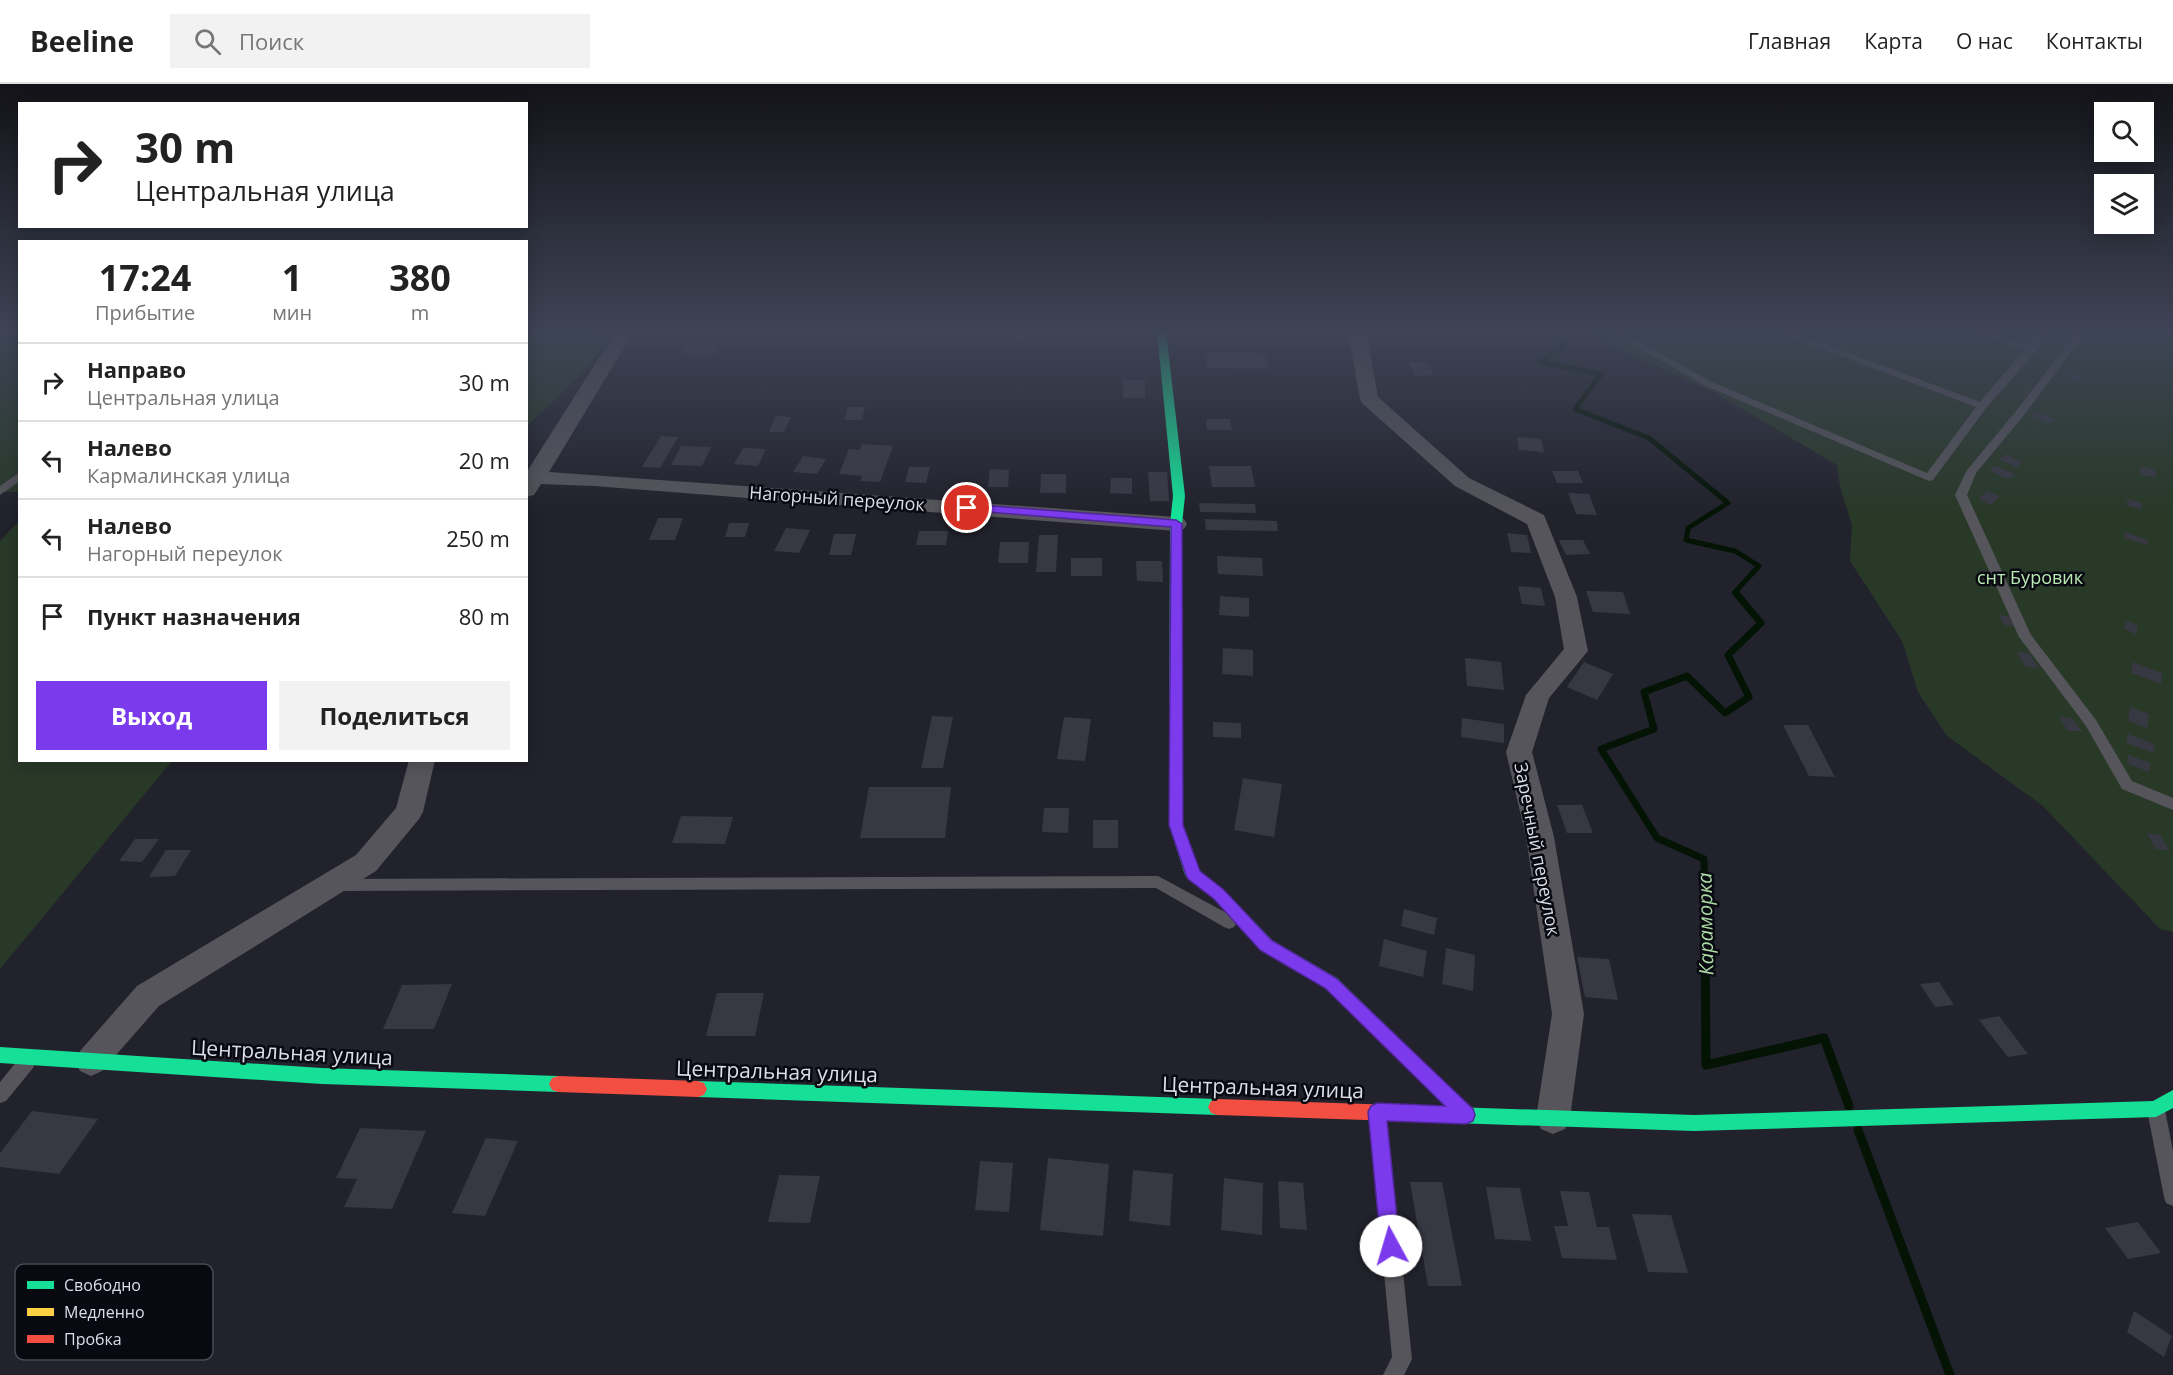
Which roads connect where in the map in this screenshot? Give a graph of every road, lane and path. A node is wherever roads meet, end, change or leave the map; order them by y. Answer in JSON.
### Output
{"nodes":[{"id":1,"x":587,"y":391,"type":"edge"},
{"id":2,"x":1168,"y":391,"type":"edge"},
{"id":3,"x":1368,"y":391,"type":"edge"},
{"id":4,"x":1726,"y":391,"type":"edge"},
{"id":5,"x":1943,"y":391,"type":"edge"},
{"id":6,"x":1995,"y":391,"type":"edge"},
{"id":7,"x":2036,"y":391,"type":"edge"},
{"id":8,"x":1982,"y":406,"type":"junction"},
{"id":9,"x":18,"y":477,"type":"edge"},
{"id":10,"x":530,"y":484,"type":"edge"},
{"id":11,"x":0,"y":492,"type":"edge"},
{"id":12,"x":1176,"y":524,"type":"junction"},
{"id":13,"x":422,"y":762,"type":"edge"},
{"id":14,"x":2173,"y":804,"type":"edge"},
{"id":15,"x":329,"y":885,"type":"junction"},
{"id":16,"x":1266,"y":945,"type":"junction"},
{"id":17,"x":0,"y":1055,"type":"edge"},
{"id":18,"x":31,"y":1057,"type":"junction"},
{"id":19,"x":91,"y":1061,"type":"junction"},
{"id":20,"x":0,"y":1095,"type":"edge"},
{"id":21,"x":2173,"y":1098,"type":"edge"},
{"id":22,"x":2156,"y":1109,"type":"junction"},
{"id":23,"x":1377,"y":1112,"type":"junction"},
{"id":24,"x":1466,"y":1115,"type":"junction"},
{"id":25,"x":1553,"y":1118,"type":"junction"},
{"id":26,"x":2173,"y":1122,"type":"edge"},
{"id":27,"x":2173,"y":1197,"type":"edge"},
{"id":28,"x":1393,"y":1375,"type":"edge"}],
"edges":[{"from":1,"to":10,"type":"street"},
{"from":2,"to":12,"type":"street"},
{"from":3,"to":25,"type":"street","name":"Заречный переулок"},
{"from":4,"to":8,"type":"lane"},
{"from":5,"to":8,"type":"lane"},
{"from":6,"to":8,"type":"lane"},
{"from":7,"to":14,"type":"lane"},
{"from":9,"to":11,"type":"lane"},
{"from":10,"to":12,"type":"street","name":"Нагорный переулок"},
{"from":12,"to":16,"type":"street"},
{"from":13,"to":15,"type":"street"},
{"from":15,"to":16,"type":"lane"},
{"from":15,"to":19,"type":"street"},
{"from":16,"to":24,"type":"street"},
{"from":17,"to":18,"type":"street","name":"Центральная улица"},
{"from":18,"to":19,"type":"street","name":"Центральная улица"},
{"from":18,"to":20,"type":"lane"},
{"from":19,"to":23,"type":"street","name":"Центральная улица"},
{"from":21,"to":22,"type":"street"},
{"from":22,"to":25,"type":"street","name":"Центральная улица"},
{"from":22,"to":26,"type":"lane"},
{"from":22,"to":27,"type":"lane"},
{"from":23,"to":24,"type":"street","name":"Центральная улица"},
{"from":23,"to":28,"type":"lane"},
{"from":24,"to":25,"type":"street","name":"Центральная улица"}]}
